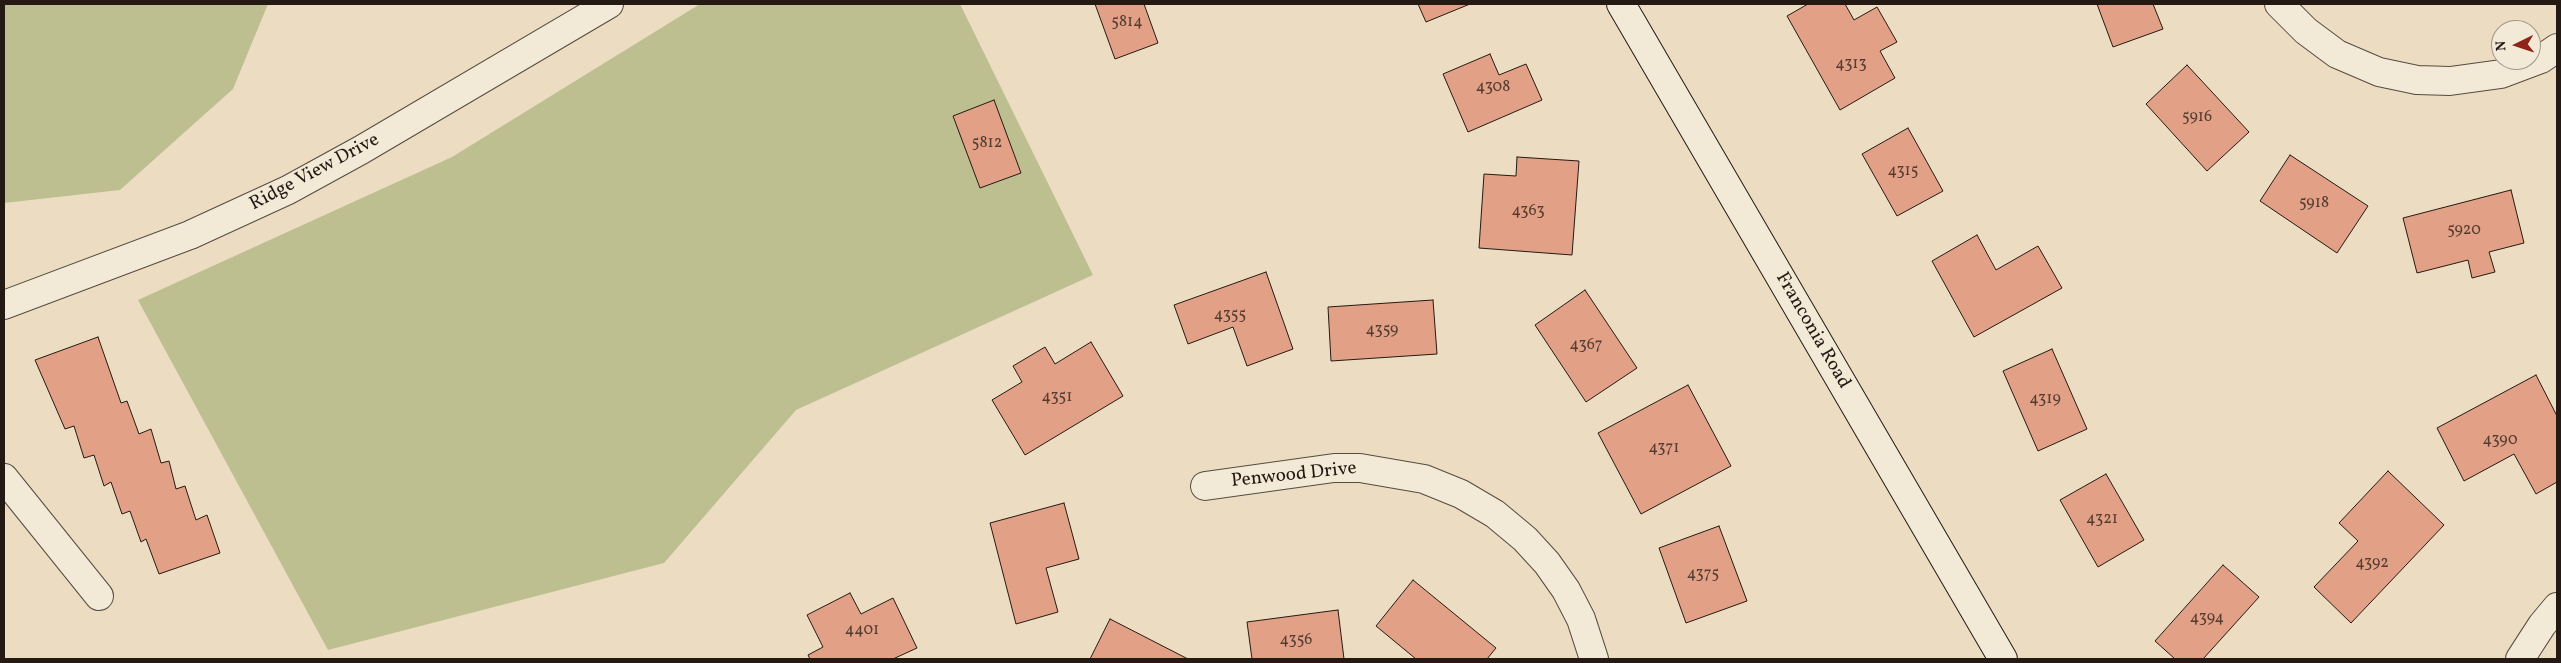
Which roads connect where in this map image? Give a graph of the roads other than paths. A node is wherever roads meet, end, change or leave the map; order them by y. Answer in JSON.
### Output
{"nodes":[{"id":1,"x":609,"y":4,"type":"edge"},
{"id":2,"x":1621,"y":4,"type":"edge"},
{"id":3,"x":2279,"y":4,"type":"edge"},
{"id":4,"x":2557,"y":48,"type":"edge"},
{"id":5,"x":4,"y":305,"type":"edge"},
{"id":6,"x":4,"y":478,"type":"edge"},
{"id":7,"x":1205,"y":486,"type":"dead end"},
{"id":8,"x":99,"y":596,"type":"dead end"},
{"id":9,"x":2557,"y":607,"type":"edge"},
{"id":10,"x":1594,"y":659,"type":"edge"},
{"id":11,"x":2003,"y":659,"type":"edge"},
{"id":12,"x":2520,"y":659,"type":"edge"}],
"edges":[{"from":1,"to":5,"type":"street","name":"Ridge View Drive"},
{"from":2,"to":11,"type":"street","name":"Franconia Road"},
{"from":3,"to":4,"type":"street"},
{"from":6,"to":8,"type":"street"},
{"from":7,"to":10,"type":"street","name":"Penwood Drive"},
{"from":9,"to":12,"type":"street"}]}
